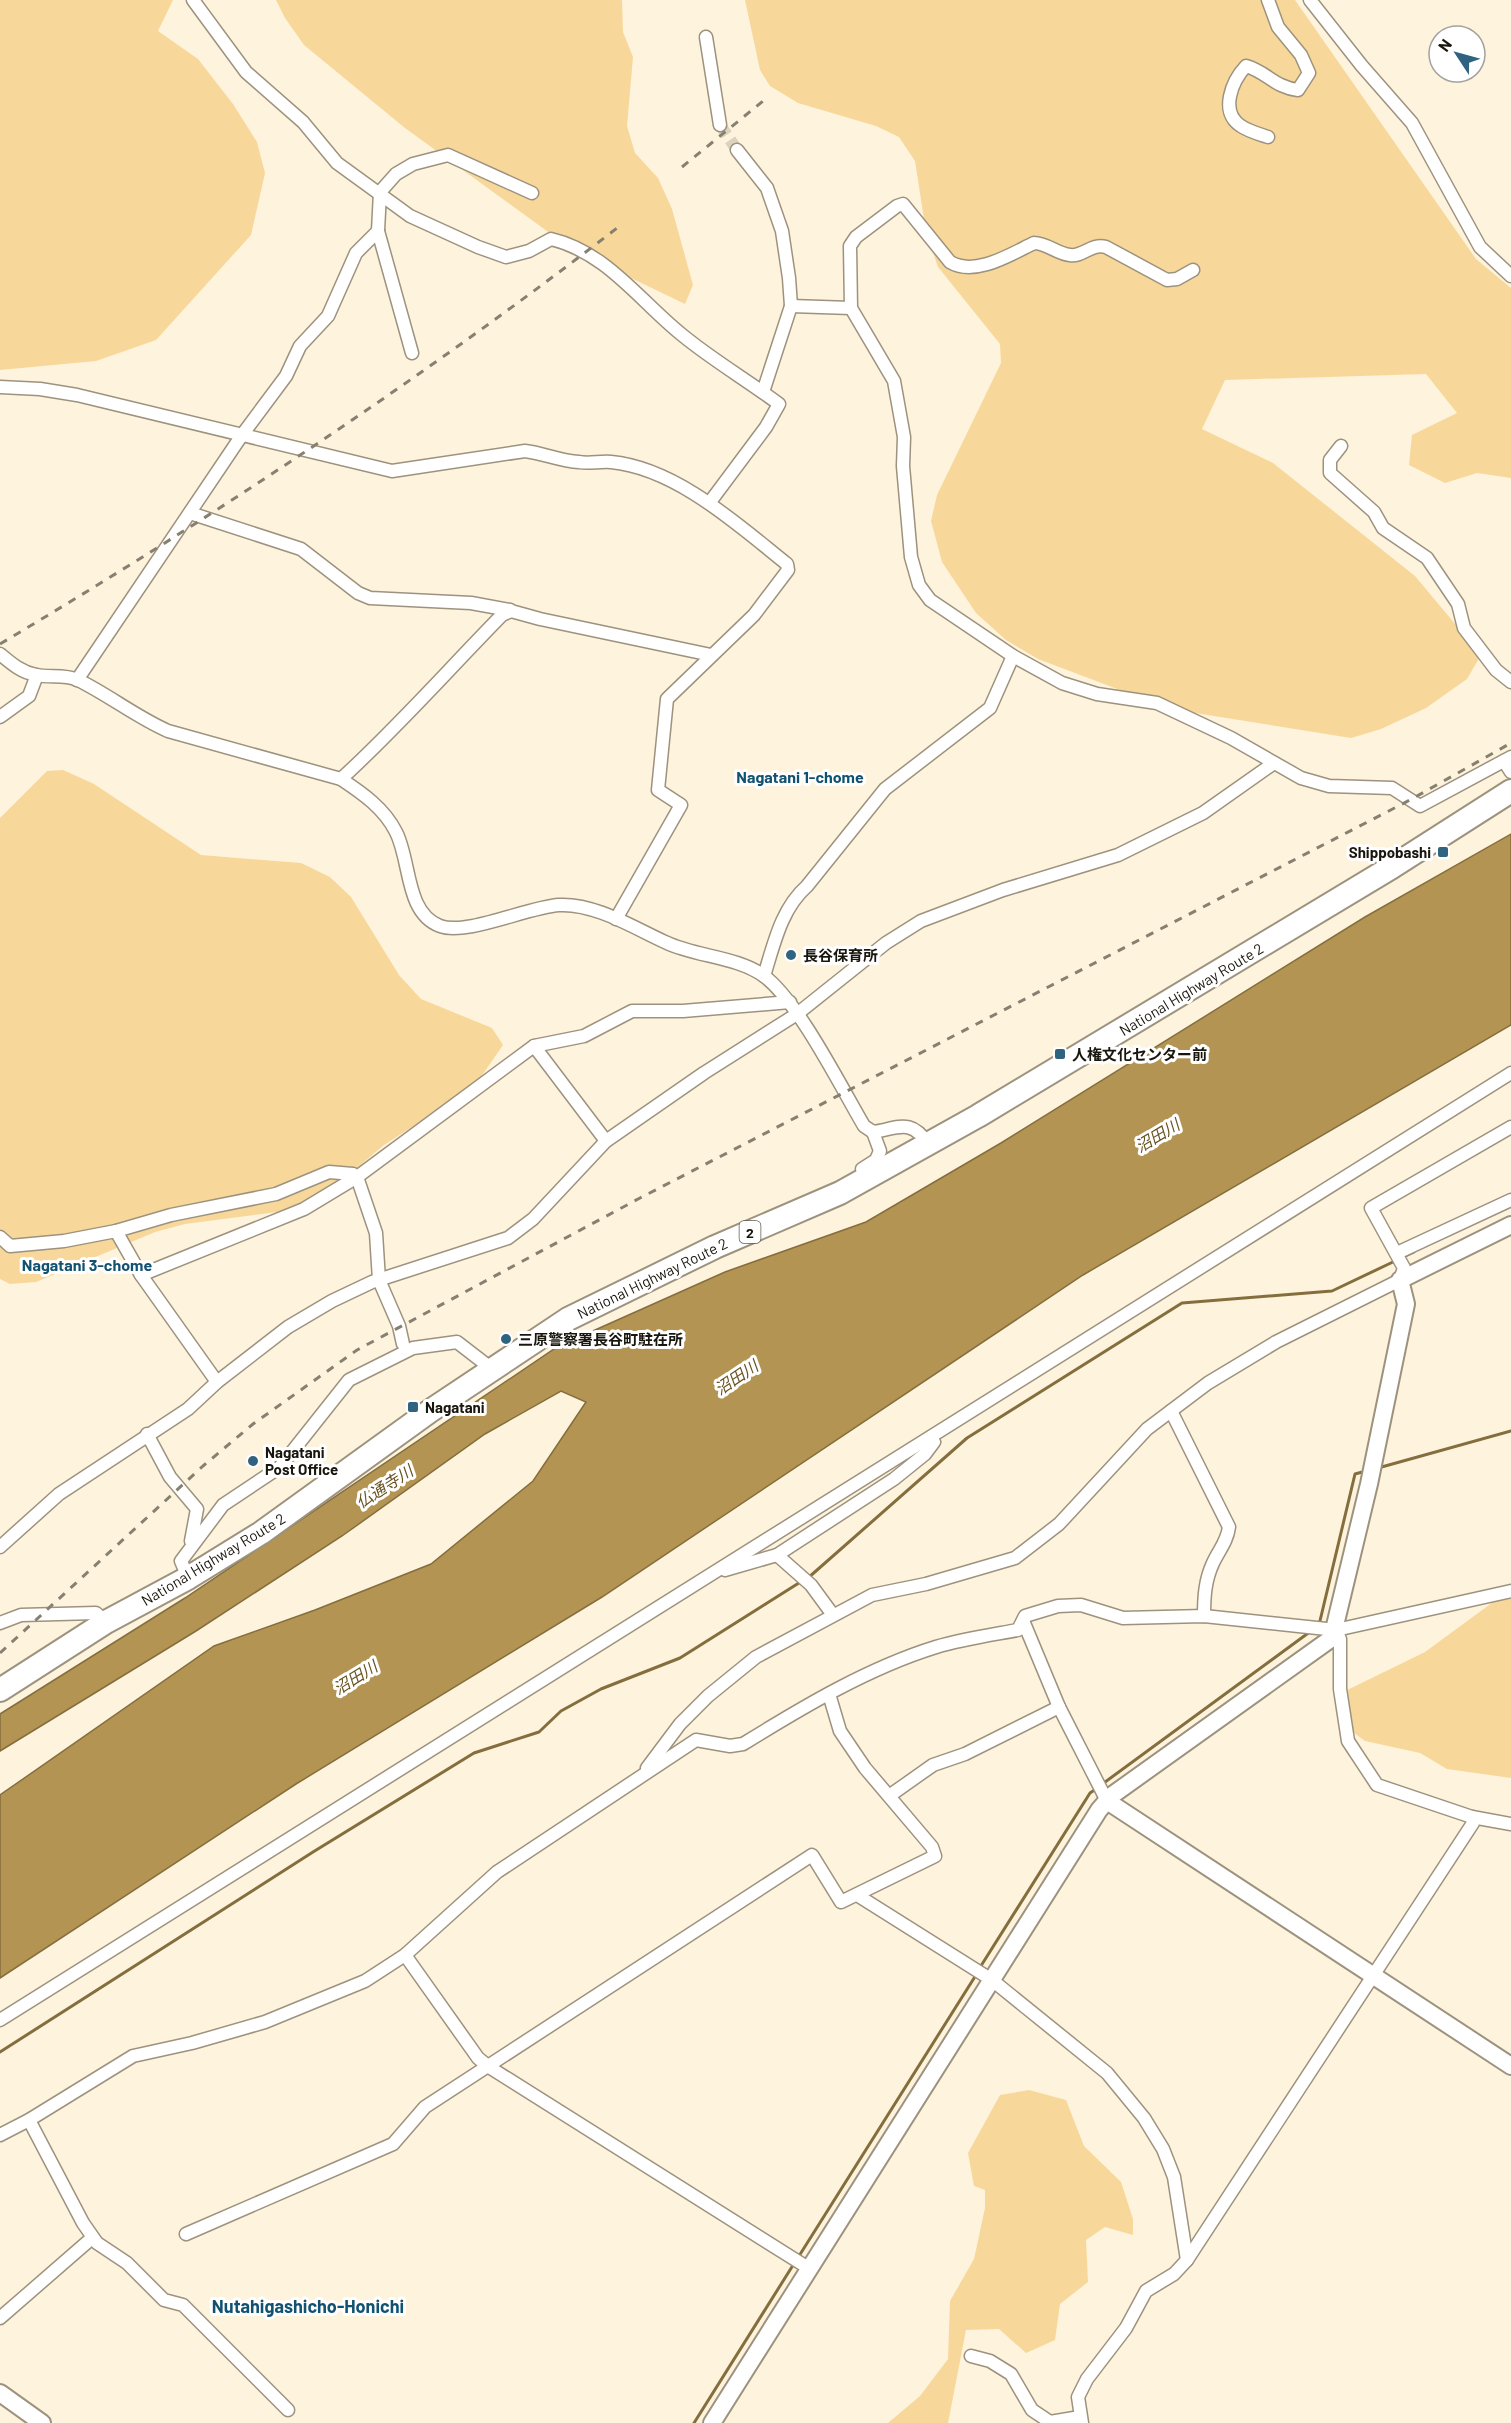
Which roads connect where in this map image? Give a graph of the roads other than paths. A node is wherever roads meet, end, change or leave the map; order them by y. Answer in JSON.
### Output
{"nodes":[{"id":1,"x":193,"y":0,"type":"edge"},
{"id":2,"x":1268,"y":0,"type":"edge"},
{"id":3,"x":1310,"y":0,"type":"edge"},
{"id":4,"x":706,"y":37,"type":"dead end"},
{"id":5,"x":720,"y":125,"type":"tunnel mouth"},
{"id":6,"x":1268,"y":137,"type":"dead end"},
{"id":7,"x":737,"y":150,"type":"tunnel mouth"},
{"id":8,"x":380,"y":192,"type":"junction"},
{"id":9,"x":532,"y":193,"type":"dead end"},
{"id":10,"x":378,"y":231,"type":"junction"},
{"id":11,"x":1193,"y":270,"type":"dead end"},
{"id":12,"x":1511,"y":276,"type":"edge"},
{"id":13,"x":791,"y":306,"type":"junction"},
{"id":14,"x":851,"y":308,"type":"junction"},
{"id":15,"x":412,"y":352,"type":"dead end"},
{"id":16,"x":0,"y":387,"type":"edge"},
{"id":17,"x":763,"y":392,"type":"junction"},
{"id":18,"x":242,"y":435,"type":"junction"},
{"id":19,"x":1341,"y":446,"type":"dead end"},
{"id":20,"x":710,"y":502,"type":"junction"},
{"id":21,"x":190,"y":513,"type":"junction"},
{"id":22,"x":512,"y":610,"type":"junction"},
{"id":23,"x":0,"y":654,"type":"edge"},
{"id":24,"x":711,"y":655,"type":"junction"},
{"id":25,"x":1013,"y":656,"type":"junction"},
{"id":26,"x":37,"y":675,"type":"junction"},
{"id":27,"x":77,"y":680,"type":"junction"},
{"id":28,"x":1511,"y":682,"type":"edge"},
{"id":29,"x":0,"y":717,"type":"edge"},
{"id":30,"x":1274,"y":763,"type":"junction"},
{"id":31,"x":1509,"y":764,"type":"edge"},
{"id":32,"x":341,"y":779,"type":"junction"},
{"id":33,"x":1511,"y":791,"type":"edge"},
{"id":34,"x":616,"y":919,"type":"junction"},
{"id":35,"x":764,"y":976,"type":"junction"},
{"id":36,"x":790,"y":1002,"type":"junction"},
{"id":37,"x":797,"y":1014,"type":"junction"},
{"id":38,"x":534,"y":1046,"type":"junction"},
{"id":39,"x":1511,"y":1073,"type":"edge"},
{"id":40,"x":1511,"y":1127,"type":"edge"},
{"id":41,"x":873,"y":1132,"type":"junction"},
{"id":42,"x":606,"y":1141,"type":"junction"},
{"id":43,"x":928,"y":1144,"type":"junction"},
{"id":44,"x":357,"y":1177,"type":"junction"},
{"id":45,"x":1511,"y":1200,"type":"edge"},
{"id":46,"x":804,"y":1208,"type":"junction"},
{"id":47,"x":1511,"y":1225,"type":"edge"},
{"id":48,"x":116,"y":1231,"type":"junction"},
{"id":49,"x":0,"y":1237,"type":"edge"},
{"id":50,"x":1397,"y":1253,"type":"junction"},
{"id":51,"x":1402,"y":1274,"type":"junction"},
{"id":52,"x":141,"y":1275,"type":"junction"},
{"id":53,"x":379,"y":1280,"type":"junction"},
{"id":54,"x":403,"y":1344,"type":"junction"},
{"id":55,"x":429,"y":1344,"type":"junction"},
{"id":56,"x":378,"y":1364,"type":"junction"},
{"id":57,"x":492,"y":1369,"type":"junction"},
{"id":58,"x":217,"y":1382,"type":"junction"},
{"id":59,"x":1171,"y":1411,"type":"junction"},
{"id":60,"x":147,"y":1434,"type":"junction"},
{"id":61,"x":931,"y":1437,"type":"junction"},
{"id":62,"x":0,"y":1547,"type":"edge"},
{"id":63,"x":188,"y":1551,"type":"junction"},
{"id":64,"x":777,"y":1555,"type":"junction"},
{"id":65,"x":721,"y":1568,"type":"junction"},
{"id":66,"x":188,"y":1578,"type":"junction"},
{"id":67,"x":1511,"y":1591,"type":"edge"},
{"id":68,"x":833,"y":1615,"type":"junction"},
{"id":69,"x":1204,"y":1616,"type":"junction"},
{"id":70,"x":106,"y":1622,"type":"junction"},
{"id":71,"x":0,"y":1623,"type":"edge"},
{"id":72,"x":1023,"y":1623,"type":"junction"},
{"id":73,"x":1336,"y":1630,"type":"junction"},
{"id":74,"x":0,"y":1690,"type":"edge"},
{"id":75,"x":829,"y":1694,"type":"junction"},
{"id":76,"x":1059,"y":1707,"type":"junction"},
{"id":77,"x":647,"y":1772,"type":"junction"},
{"id":78,"x":889,"y":1796,"type":"junction"},
{"id":79,"x":1105,"y":1798,"type":"junction"},
{"id":80,"x":1473,"y":1817,"type":"junction"},
{"id":81,"x":1511,"y":1824,"type":"edge"},
{"id":82,"x":857,"y":1895,"type":"junction"},
{"id":83,"x":405,"y":1955,"type":"junction"},
{"id":84,"x":1374,"y":1977,"type":"junction"},
{"id":85,"x":992,"y":1980,"type":"junction"},
{"id":86,"x":0,"y":2020,"type":"edge"},
{"id":87,"x":1511,"y":2066,"type":"edge"},
{"id":88,"x":489,"y":2067,"type":"junction"},
{"id":89,"x":29,"y":2121,"type":"junction"},
{"id":90,"x":0,"y":2135,"type":"edge"},
{"id":91,"x":186,"y":2234,"type":"dead end"},
{"id":92,"x":92,"y":2238,"type":"junction"},
{"id":93,"x":1187,"y":2260,"type":"junction"},
{"id":94,"x":810,"y":2269,"type":"junction"},
{"id":95,"x":0,"y":2318,"type":"edge"},
{"id":96,"x":971,"y":2356,"type":"dead end"},
{"id":97,"x":0,"y":2393,"type":"edge"},
{"id":98,"x":288,"y":2410,"type":"dead end"},
{"id":99,"x":1040,"y":2420,"type":"edge"},
{"id":100,"x":1081,"y":2420,"type":"edge"},
{"id":101,"x":42,"y":2423,"type":"edge"},
{"id":102,"x":712,"y":2423,"type":"edge"}],
"edges":[{"from":1,"to":8,"type":"street"},
{"from":2,"to":6,"type":"street"},
{"from":3,"to":12,"type":"street"},
{"from":4,"to":5,"type":"street"},
{"from":7,"to":13,"type":"street"},
{"from":8,"to":9,"type":"street"},
{"from":8,"to":10,"type":"street"},
{"from":8,"to":17,"type":"street"},
{"from":10,"to":15,"type":"street"},
{"from":10,"to":18,"type":"street"},
{"from":11,"to":14,"type":"street"},
{"from":13,"to":14,"type":"street"},
{"from":13,"to":17,"type":"street"},
{"from":14,"to":25,"type":"street"},
{"from":16,"to":18,"type":"street"},
{"from":17,"to":20,"type":"street"},
{"from":18,"to":20,"type":"street"},
{"from":18,"to":21,"type":"street"},
{"from":19,"to":28,"type":"street"},
{"from":20,"to":24,"type":"street"},
{"from":21,"to":22,"type":"street"},
{"from":21,"to":27,"type":"street"},
{"from":22,"to":24,"type":"street"},
{"from":22,"to":32,"type":"street"},
{"from":23,"to":26,"type":"street"},
{"from":24,"to":34,"type":"street"},
{"from":25,"to":30,"type":"street"},
{"from":25,"to":35,"type":"street"},
{"from":26,"to":27,"type":"street"},
{"from":26,"to":29,"type":"street"},
{"from":27,"to":32,"type":"street"},
{"from":30,"to":31,"type":"street"},
{"from":30,"to":37,"type":"street"},
{"from":32,"to":34,"type":"street"},
{"from":33,"to":43,"type":"highway","name":"National Highway Route 2","number":"2"},
{"from":34,"to":35,"type":"street"},
{"from":35,"to":36,"type":"street"},
{"from":36,"to":37,"type":"street"},
{"from":36,"to":38,"type":"street"},
{"from":37,"to":41,"type":"street"},
{"from":37,"to":42,"type":"street"},
{"from":38,"to":42,"type":"street"},
{"from":38,"to":44,"type":"street"},
{"from":39,"to":61,"type":"street"},
{"from":40,"to":50,"type":"street"},
{"from":41,"to":43,"type":"street"},
{"from":41,"to":46,"type":"street"},
{"from":42,"to":53,"type":"street"},
{"from":43,"to":46,"type":"highway","name":"National Highway Route 2","number":"2"},
{"from":44,"to":48,"type":"street"},
{"from":44,"to":52,"type":"street"},
{"from":44,"to":53,"type":"street"},
{"from":45,"to":50,"type":"street"},
{"from":46,"to":57,"type":"highway","name":"National Highway Route 2","number":"2"},
{"from":47,"to":51,"type":"street"},
{"from":48,"to":49,"type":"street"},
{"from":48,"to":52,"type":"street"},
{"from":50,"to":51,"type":"street"},
{"from":51,"to":59,"type":"street"},
{"from":51,"to":73,"type":"street"},
{"from":52,"to":58,"type":"street"},
{"from":53,"to":54,"type":"street"},
{"from":53,"to":58,"type":"street"},
{"from":54,"to":55,"type":"street"},
{"from":54,"to":56,"type":"street"},
{"from":55,"to":56,"type":"street"},
{"from":55,"to":57,"type":"street"},
{"from":56,"to":63,"type":"street"},
{"from":57,"to":66,"type":"highway","name":"National Highway Route 2","number":"2"},
{"from":58,"to":60,"type":"street"},
{"from":59,"to":68,"type":"street"},
{"from":59,"to":69,"type":"street"},
{"from":60,"to":62,"type":"street"},
{"from":60,"to":63,"type":"street"},
{"from":61,"to":64,"type":"street"},
{"from":61,"to":65,"type":"street"},
{"from":63,"to":66,"type":"street"},
{"from":64,"to":65,"type":"street"},
{"from":64,"to":68,"type":"street"},
{"from":65,"to":86,"type":"street"},
{"from":66,"to":70,"type":"highway","name":"National Highway Route 2","number":"2"},
{"from":67,"to":73,"type":"street"},
{"from":68,"to":77,"type":"street"},
{"from":69,"to":72,"type":"street"},
{"from":69,"to":73,"type":"street"},
{"from":70,"to":71,"type":"street"},
{"from":70,"to":74,"type":"highway","name":"National Highway Route 2","number":"2"},
{"from":72,"to":75,"type":"street"},
{"from":72,"to":76,"type":"street"},
{"from":73,"to":79,"type":"street"},
{"from":73,"to":80,"type":"street"},
{"from":75,"to":77,"type":"street"},
{"from":75,"to":78,"type":"street"},
{"from":76,"to":78,"type":"street"},
{"from":76,"to":79,"type":"street"},
{"from":77,"to":83,"type":"street"},
{"from":78,"to":82,"type":"street"},
{"from":79,"to":84,"type":"street"},
{"from":79,"to":85,"type":"street"},
{"from":80,"to":81,"type":"street"},
{"from":80,"to":84,"type":"street"},
{"from":82,"to":85,"type":"street"},
{"from":82,"to":88,"type":"street"},
{"from":83,"to":88,"type":"street"},
{"from":83,"to":89,"type":"street"},
{"from":84,"to":87,"type":"street"},
{"from":84,"to":93,"type":"street"},
{"from":85,"to":93,"type":"street"},
{"from":85,"to":94,"type":"street"},
{"from":88,"to":91,"type":"street"},
{"from":88,"to":94,"type":"street"},
{"from":89,"to":90,"type":"street"},
{"from":89,"to":92,"type":"street"},
{"from":92,"to":95,"type":"street"},
{"from":92,"to":98,"type":"street"},
{"from":93,"to":100,"type":"street"},
{"from":94,"to":102,"type":"street"},
{"from":96,"to":99,"type":"street"},
{"from":97,"to":101,"type":"street"},
{"from":99,"to":100,"type":"street"}]}
